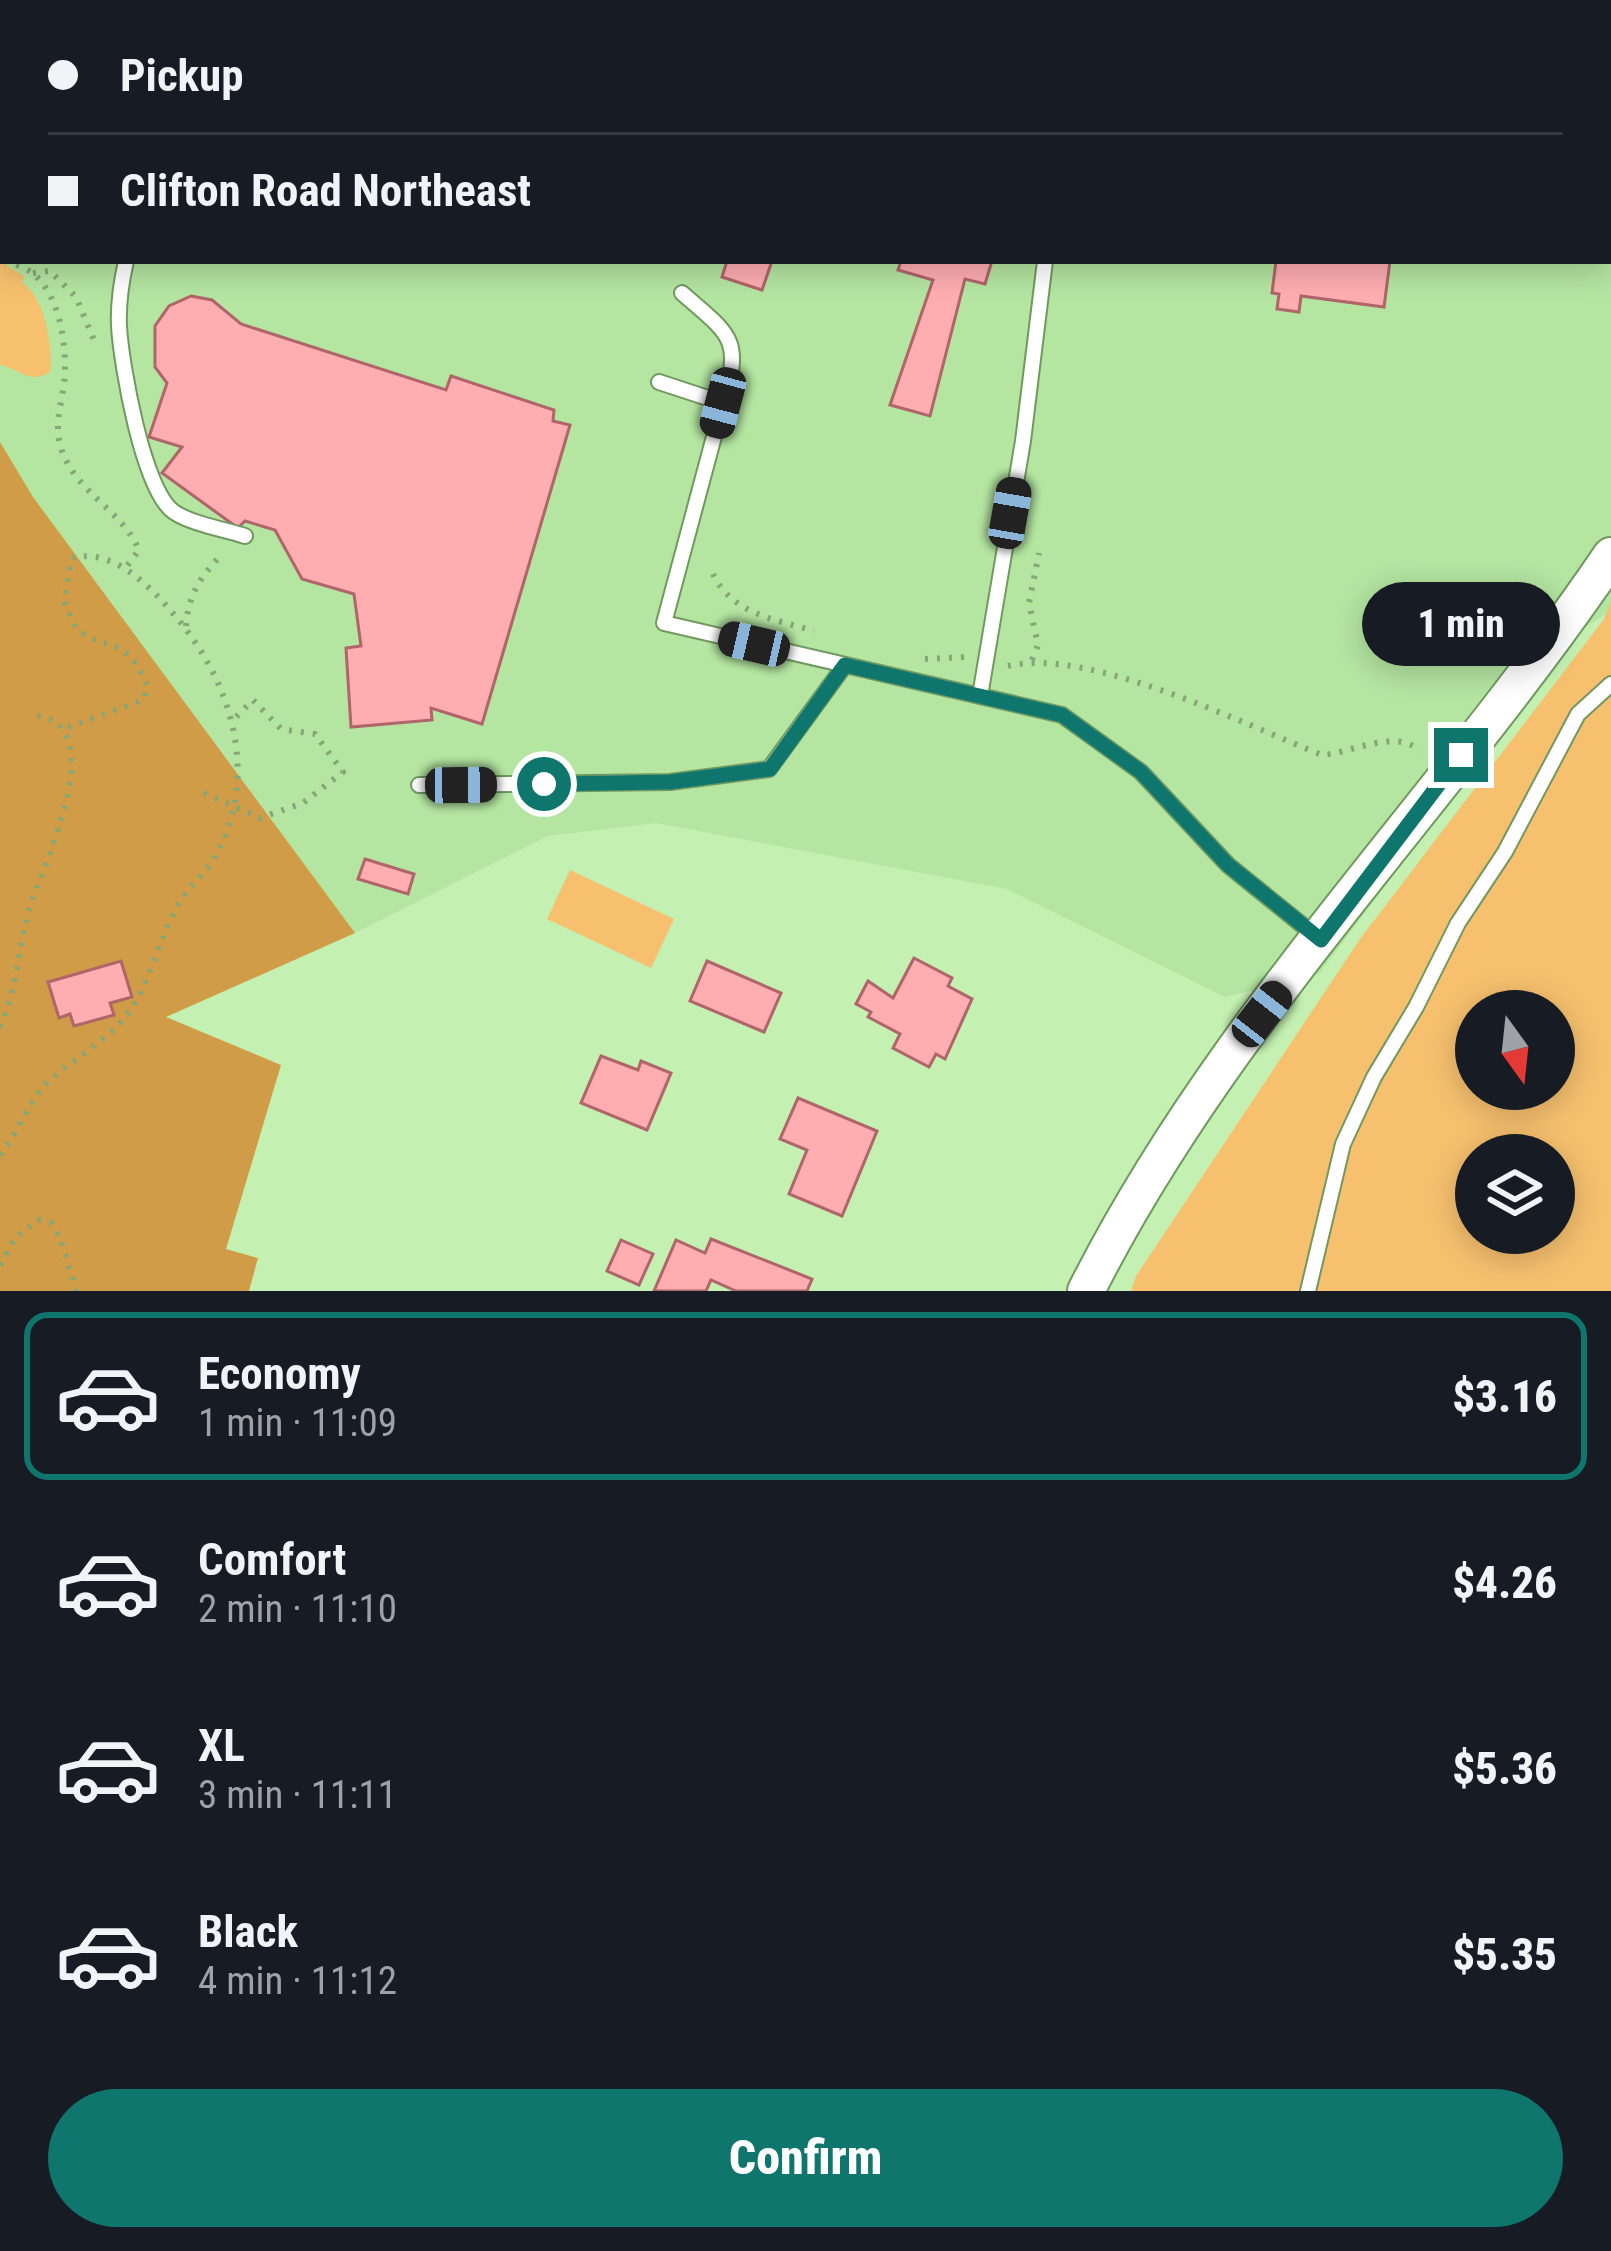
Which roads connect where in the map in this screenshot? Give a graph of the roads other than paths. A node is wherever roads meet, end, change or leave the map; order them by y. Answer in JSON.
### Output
{"nodes":[{"id":1,"x":125,"y":264,"type":"edge"},
{"id":2,"x":1045,"y":264,"type":"edge"},
{"id":3,"x":682,"y":293,"type":"dead end"},
{"id":4,"x":659,"y":382,"type":"dead end"},
{"id":5,"x":723,"y":403,"type":"junction"},
{"id":6,"x":244,"y":536,"type":"road end"},
{"id":7,"x":1611,"y":556,"type":"edge"},
{"id":8,"x":845,"y":665,"type":"junction"},
{"id":9,"x":1611,"y":684,"type":"edge"},
{"id":10,"x":980,"y":696,"type":"junction"},
{"id":11,"x":419,"y":785,"type":"dead end"},
{"id":12,"x":1321,"y":940,"type":"junction"},
{"id":13,"x":1086,"y":1291,"type":"edge"},
{"id":14,"x":1308,"y":1291,"type":"edge"}],
"edges":[{"from":1,"to":6,"type":"lane"},
{"from":2,"to":10,"type":"lane"},
{"from":3,"to":5,"type":"lane"},
{"from":4,"to":5,"type":"lane"},
{"from":5,"to":8,"type":"lane"},
{"from":7,"to":12,"type":"street"},
{"from":8,"to":10,"type":"lane"},
{"from":8,"to":11,"type":"lane"},
{"from":9,"to":14,"type":"lane"},
{"from":10,"to":12,"type":"lane"},
{"from":12,"to":13,"type":"street"}]}
